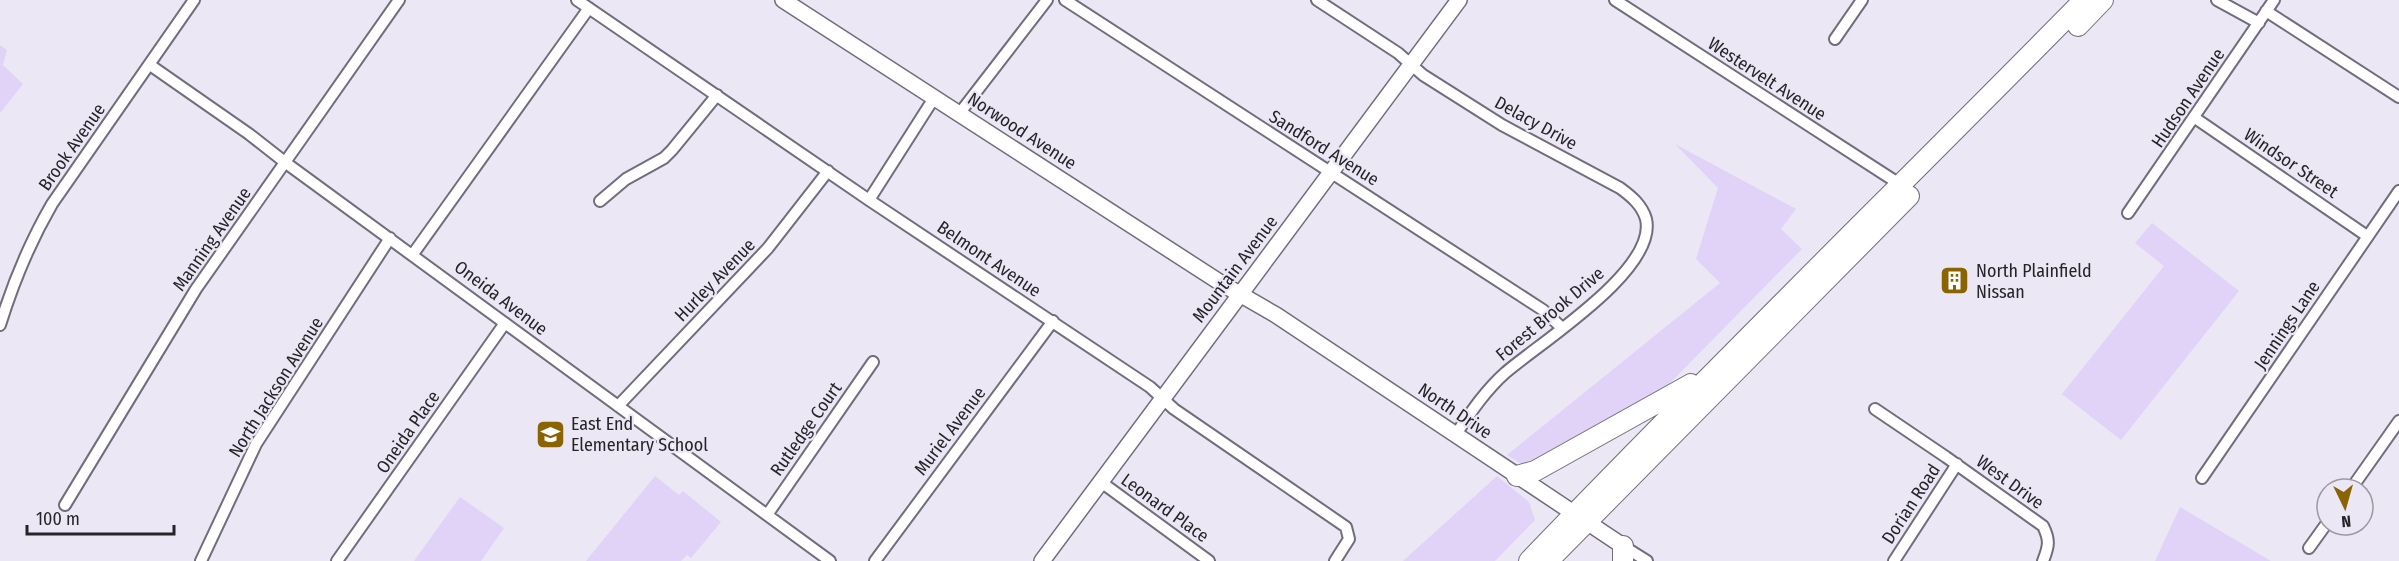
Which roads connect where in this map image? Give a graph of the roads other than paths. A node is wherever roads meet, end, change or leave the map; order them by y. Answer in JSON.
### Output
{"nodes":[{"id":1,"x":193,"y":0,"type":"edge"},
{"id":2,"x":399,"y":0,"type":"edge"},
{"id":3,"x":578,"y":0,"type":"edge"},
{"id":4,"x":783,"y":0,"type":"edge"},
{"id":5,"x":1047,"y":0,"type":"edge"},
{"id":6,"x":1065,"y":0,"type":"edge"},
{"id":7,"x":1317,"y":0,"type":"edge"},
{"id":8,"x":1459,"y":0,"type":"edge"},
{"id":9,"x":1615,"y":0,"type":"edge"},
{"id":10,"x":1862,"y":0,"type":"edge"},
{"id":11,"x":2084,"y":0,"type":"edge"},
{"id":12,"x":2103,"y":0,"type":"edge"},
{"id":13,"x":2217,"y":0,"type":"edge"},
{"id":14,"x":2274,"y":0,"type":"edge"},
{"id":15,"x":590,"y":8,"type":"junction"},
{"id":16,"x":2266,"y":11,"type":"junction"},
{"id":17,"x":2259,"y":22,"type":"junction"},
{"id":18,"x":1835,"y":39,"type":"dead end"},
{"id":19,"x":1411,"y":64,"type":"junction"},
{"id":20,"x":150,"y":65,"type":"junction"},
{"id":21,"x":717,"y":95,"type":"junction"},
{"id":22,"x":2399,"y":97,"type":"edge"},
{"id":23,"x":934,"y":98,"type":"junction"},
{"id":24,"x":959,"y":114,"type":"junction"},
{"id":25,"x":2195,"y":118,"type":"junction"},
{"id":26,"x":286,"y":163,"type":"junction"},
{"id":27,"x":828,"y":171,"type":"junction"},
{"id":28,"x":1330,"y":172,"type":"junction"},
{"id":29,"x":1901,"y":185,"type":"junction"},
{"id":30,"x":2399,"y":190,"type":"edge"},
{"id":31,"x":869,"y":200,"type":"junction"},
{"id":32,"x":600,"y":201,"type":"dead end"},
{"id":33,"x":1643,"y":212,"type":"joint"},
{"id":34,"x":2128,"y":213,"type":"dead end"},
{"id":35,"x":2367,"y":236,"type":"junction"},
{"id":36,"x":390,"y":238,"type":"junction"},
{"id":37,"x":413,"y":254,"type":"junction"},
{"id":38,"x":1241,"y":294,"type":"junction"},
{"id":39,"x":1053,"y":321,"type":"junction"},
{"id":40,"x":506,"y":322,"type":"junction"},
{"id":41,"x":0,"y":325,"type":"edge"},
{"id":42,"x":1562,"y":328,"type":"junction"},
{"id":43,"x":873,"y":362,"type":"dead end"},
{"id":44,"x":1710,"y":374,"type":"junction"},
{"id":45,"x":1162,"y":399,"type":"junction"},
{"id":46,"x":618,"y":406,"type":"junction"},
{"id":47,"x":1875,"y":409,"type":"dead end"},
{"id":48,"x":2399,"y":421,"type":"edge"},
{"id":49,"x":1456,"y":434,"type":"junction"},
{"id":50,"x":1957,"y":464,"type":"junction"},
{"id":51,"x":1517,"y":476,"type":"junction"},
{"id":52,"x":2359,"y":477,"type":"edge"},
{"id":53,"x":2202,"y":478,"type":"dead end"},
{"id":54,"x":1101,"y":482,"type":"junction"},
{"id":55,"x":65,"y":505,"type":"dead end"},
{"id":56,"x":767,"y":514,"type":"junction"},
{"id":57,"x":1580,"y":518,"type":"junction"},
{"id":58,"x":2317,"y":537,"type":"edge"},
{"id":59,"x":2309,"y":548,"type":"dead end"},
{"id":60,"x":1623,"y":553,"type":"edge"},
{"id":61,"x":201,"y":561,"type":"edge"},
{"id":62,"x":337,"y":561,"type":"edge"},
{"id":63,"x":830,"y":561,"type":"edge"},
{"id":64,"x":875,"y":561,"type":"edge"},
{"id":65,"x":1042,"y":561,"type":"edge"},
{"id":66,"x":1209,"y":561,"type":"edge"},
{"id":67,"x":1335,"y":561,"type":"edge"},
{"id":68,"x":1529,"y":561,"type":"edge"},
{"id":69,"x":1548,"y":561,"type":"edge"},
{"id":70,"x":1647,"y":561,"type":"edge"},
{"id":71,"x":1894,"y":561,"type":"edge"},
{"id":72,"x":2043,"y":561,"type":"edge"}],
"edges":[{"from":1,"to":20,"type":"street","name":"Brook Avenue"},
{"from":2,"to":26,"type":"street","name":"Manning Avenue"},
{"from":3,"to":15,"type":"street","name":"Belmont Avenue"},
{"from":4,"to":23,"type":"street","name":"Norwood Avenue"},
{"from":5,"to":24,"type":"street"},
{"from":6,"to":28,"type":"street","name":"Sandford Avenue"},
{"from":7,"to":19,"type":"street","name":"Delacy Drive"},
{"from":8,"to":19,"type":"street","name":"Mountain Avenue"},
{"from":9,"to":29,"type":"street","name":"Westervelt Avenue"},
{"from":10,"to":18,"type":"street"},
{"from":11,"to":29,"type":"highway"},
{"from":12,"to":57,"type":"highway"},
{"from":13,"to":17,"type":"street"},
{"from":14,"to":16,"type":"street","name":"Hudson Avenue"},
{"from":15,"to":21,"type":"street","name":"Belmont Avenue"},
{"from":15,"to":37,"type":"street"},
{"from":16,"to":17,"type":"street","name":"Hudson Avenue"},
{"from":16,"to":22,"type":"street"},
{"from":17,"to":25,"type":"street","name":"Hudson Avenue"},
{"from":19,"to":28,"type":"street","name":"Mountain Avenue"},
{"from":19,"to":33,"type":"street","name":"Delacy Drive"},
{"from":20,"to":26,"type":"street","name":"Oneida Avenue"},
{"from":20,"to":41,"type":"street","name":"Brook Avenue"},
{"from":21,"to":27,"type":"street","name":"Belmont Avenue"},
{"from":21,"to":32,"type":"street"},
{"from":23,"to":24,"type":"street","name":"Norwood Avenue"},
{"from":23,"to":31,"type":"street"},
{"from":24,"to":38,"type":"street","name":"Norwood Avenue"},
{"from":25,"to":34,"type":"street","name":"Hudson Avenue"},
{"from":25,"to":35,"type":"street","name":"Windsor Street"},
{"from":26,"to":36,"type":"street","name":"Oneida Avenue"},
{"from":26,"to":55,"type":"street","name":"Manning Avenue"},
{"from":27,"to":31,"type":"street","name":"Belmont Avenue"},
{"from":27,"to":46,"type":"street","name":"Hurley Avenue"},
{"from":28,"to":38,"type":"street","name":"Mountain Avenue"},
{"from":28,"to":42,"type":"street","name":"Sandford Avenue"},
{"from":29,"to":44,"type":"highway"},
{"from":30,"to":35,"type":"street","name":"Jennings Lane"},
{"from":31,"to":39,"type":"street","name":"Belmont Avenue"},
{"from":33,"to":42,"type":"street","name":"Forest Brook Drive"},
{"from":35,"to":53,"type":"street","name":"Jennings Lane"},
{"from":36,"to":37,"type":"street","name":"Oneida Avenue"},
{"from":36,"to":61,"type":"street","name":"North Jackson Avenue"},
{"from":37,"to":40,"type":"street","name":"Oneida Avenue"},
{"from":38,"to":45,"type":"street","name":"Mountain Avenue"},
{"from":38,"to":49,"type":"street","name":"North Drive"},
{"from":39,"to":45,"type":"street","name":"Belmont Avenue"},
{"from":39,"to":64,"type":"street","name":"Muriel Avenue"},
{"from":40,"to":46,"type":"street","name":"Oneida Avenue"},
{"from":40,"to":62,"type":"street","name":"Oneida Place"},
{"from":42,"to":49,"type":"street","name":"Forest Brook Drive"},
{"from":43,"to":56,"type":"street","name":"Rutledge Court"},
{"from":44,"to":51,"type":"highway"},
{"from":44,"to":57,"type":"highway"},
{"from":45,"to":54,"type":"street","name":"Mountain Avenue"},
{"from":45,"to":67,"type":"street","name":"Belmont Avenue"},
{"from":46,"to":56,"type":"street","name":"Oneida Avenue"},
{"from":47,"to":50,"type":"street","name":"West Drive"},
{"from":48,"to":52,"type":"street"},
{"from":49,"to":51,"type":"street","name":"North Drive"},
{"from":50,"to":71,"type":"street","name":"Dorian Road"},
{"from":50,"to":72,"type":"street","name":"West Drive"},
{"from":51,"to":57,"type":"street","name":"North Drive"},
{"from":54,"to":65,"type":"street","name":"Mountain Avenue"},
{"from":54,"to":66,"type":"street","name":"Leonard Place"},
{"from":56,"to":63,"type":"street","name":"Oneida Avenue"},
{"from":57,"to":60,"type":"street","name":"North Drive"},
{"from":57,"to":68,"type":"highway"},
{"from":57,"to":69,"type":"highway"},
{"from":58,"to":59,"type":"street"},
{"from":60,"to":70,"type":"street","name":"North Drive"}]}
